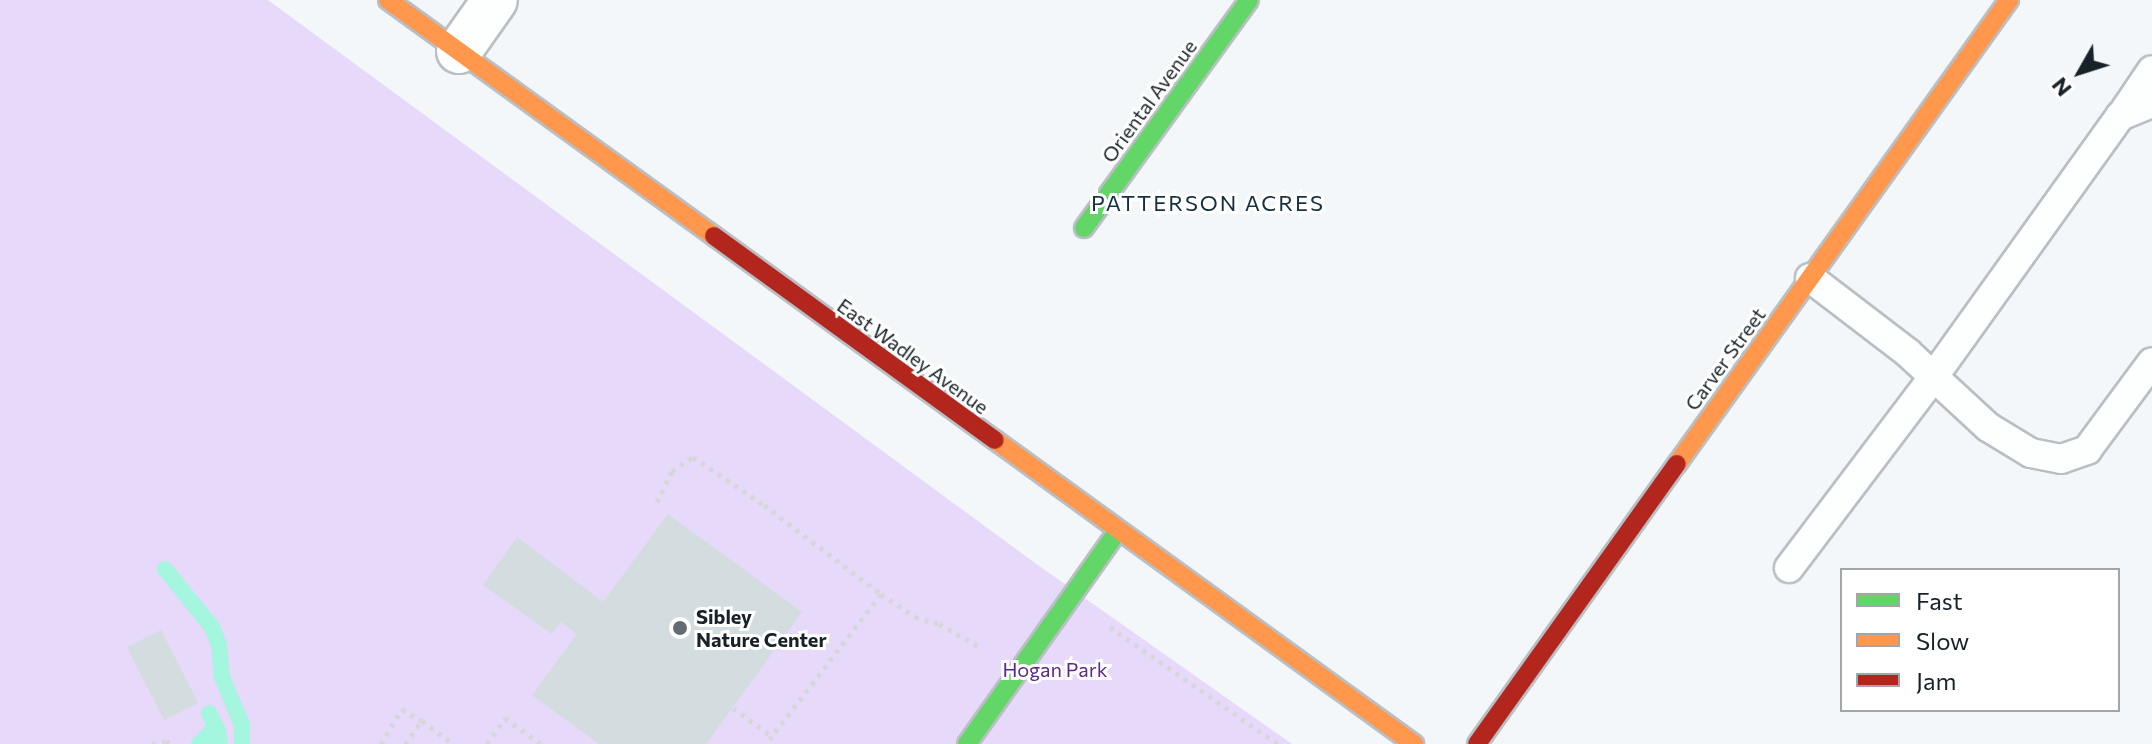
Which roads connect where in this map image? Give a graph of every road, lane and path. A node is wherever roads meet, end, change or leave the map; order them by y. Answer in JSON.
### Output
{"nodes":[{"id":1,"x":388,"y":0,"type":"edge"},
{"id":2,"x":495,"y":0,"type":"edge"},
{"id":3,"x":1249,"y":0,"type":"edge"},
{"id":4,"x":2009,"y":0,"type":"edge"},
{"id":5,"x":459,"y":51,"type":"junction"},
{"id":6,"x":2152,"y":70,"type":"edge"},
{"id":7,"x":2152,"y":103,"type":"edge"},
{"id":8,"x":2120,"y":116,"type":"junction"},
{"id":9,"x":1084,"y":228,"type":"dead end"},
{"id":10,"x":1810,"y":278,"type":"junction"},
{"id":11,"x":2152,"y":362,"type":"edge"},
{"id":12,"x":1934,"y":376,"type":"junction"},
{"id":13,"x":657,"y":502,"type":"dead end"},
{"id":14,"x":1117,"y":532,"type":"junction"},
{"id":15,"x":1789,"y":568,"type":"dead end"},
{"id":16,"x":881,"y":594,"type":"junction"},
{"id":17,"x":990,"y":654,"type":"dead end"},
{"id":18,"x":733,"y":708,"type":"dead end"},
{"id":19,"x":422,"y":721,"type":"junction"},
{"id":20,"x":772,"y":736,"type":"junction"},
{"id":21,"x":152,"y":744,"type":"edge"},
{"id":22,"x":172,"y":744,"type":"edge"},
{"id":23,"x":381,"y":744,"type":"edge"},
{"id":24,"x":405,"y":744,"type":"edge"},
{"id":25,"x":454,"y":744,"type":"edge"},
{"id":26,"x":487,"y":744,"type":"edge"},
{"id":27,"x":541,"y":744,"type":"edge"},
{"id":28,"x":767,"y":744,"type":"edge"},
{"id":29,"x":967,"y":744,"type":"edge"},
{"id":30,"x":1414,"y":744,"type":"edge"},
{"id":31,"x":1477,"y":744,"type":"edge"}],
"edges":[{"from":1,"to":5,"type":"street","name":"East Wadley Avenue"},
{"from":2,"to":5,"type":"street"},
{"from":3,"to":9,"type":"street","name":"Oriental Avenue"},
{"from":4,"to":10,"type":"street","name":"Carver Street"},
{"from":5,"to":14,"type":"street","name":"East Wadley Avenue"},
{"from":6,"to":8,"type":"lane"},
{"from":7,"to":8,"type":"lane"},
{"from":8,"to":12,"type":"lane"},
{"from":10,"to":12,"type":"lane"},
{"from":10,"to":31,"type":"street","name":"Carver Street"},
{"from":11,"to":12,"type":"lane"},
{"from":12,"to":15,"type":"lane"},
{"from":13,"to":16,"type":"path"},
{"from":14,"to":29,"type":"street"},
{"from":14,"to":30,"type":"street","name":"East Wadley Avenue"},
{"from":16,"to":17,"type":"path"},
{"from":16,"to":20,"type":"path"},
{"from":18,"to":20,"type":"path"},
{"from":19,"to":23,"type":"path"},
{"from":19,"to":24,"type":"path"},
{"from":19,"to":25,"type":"path"},
{"from":20,"to":28,"type":"path"},
{"from":21,"to":22,"type":"path"},
{"from":26,"to":27,"type":"path"}]}
